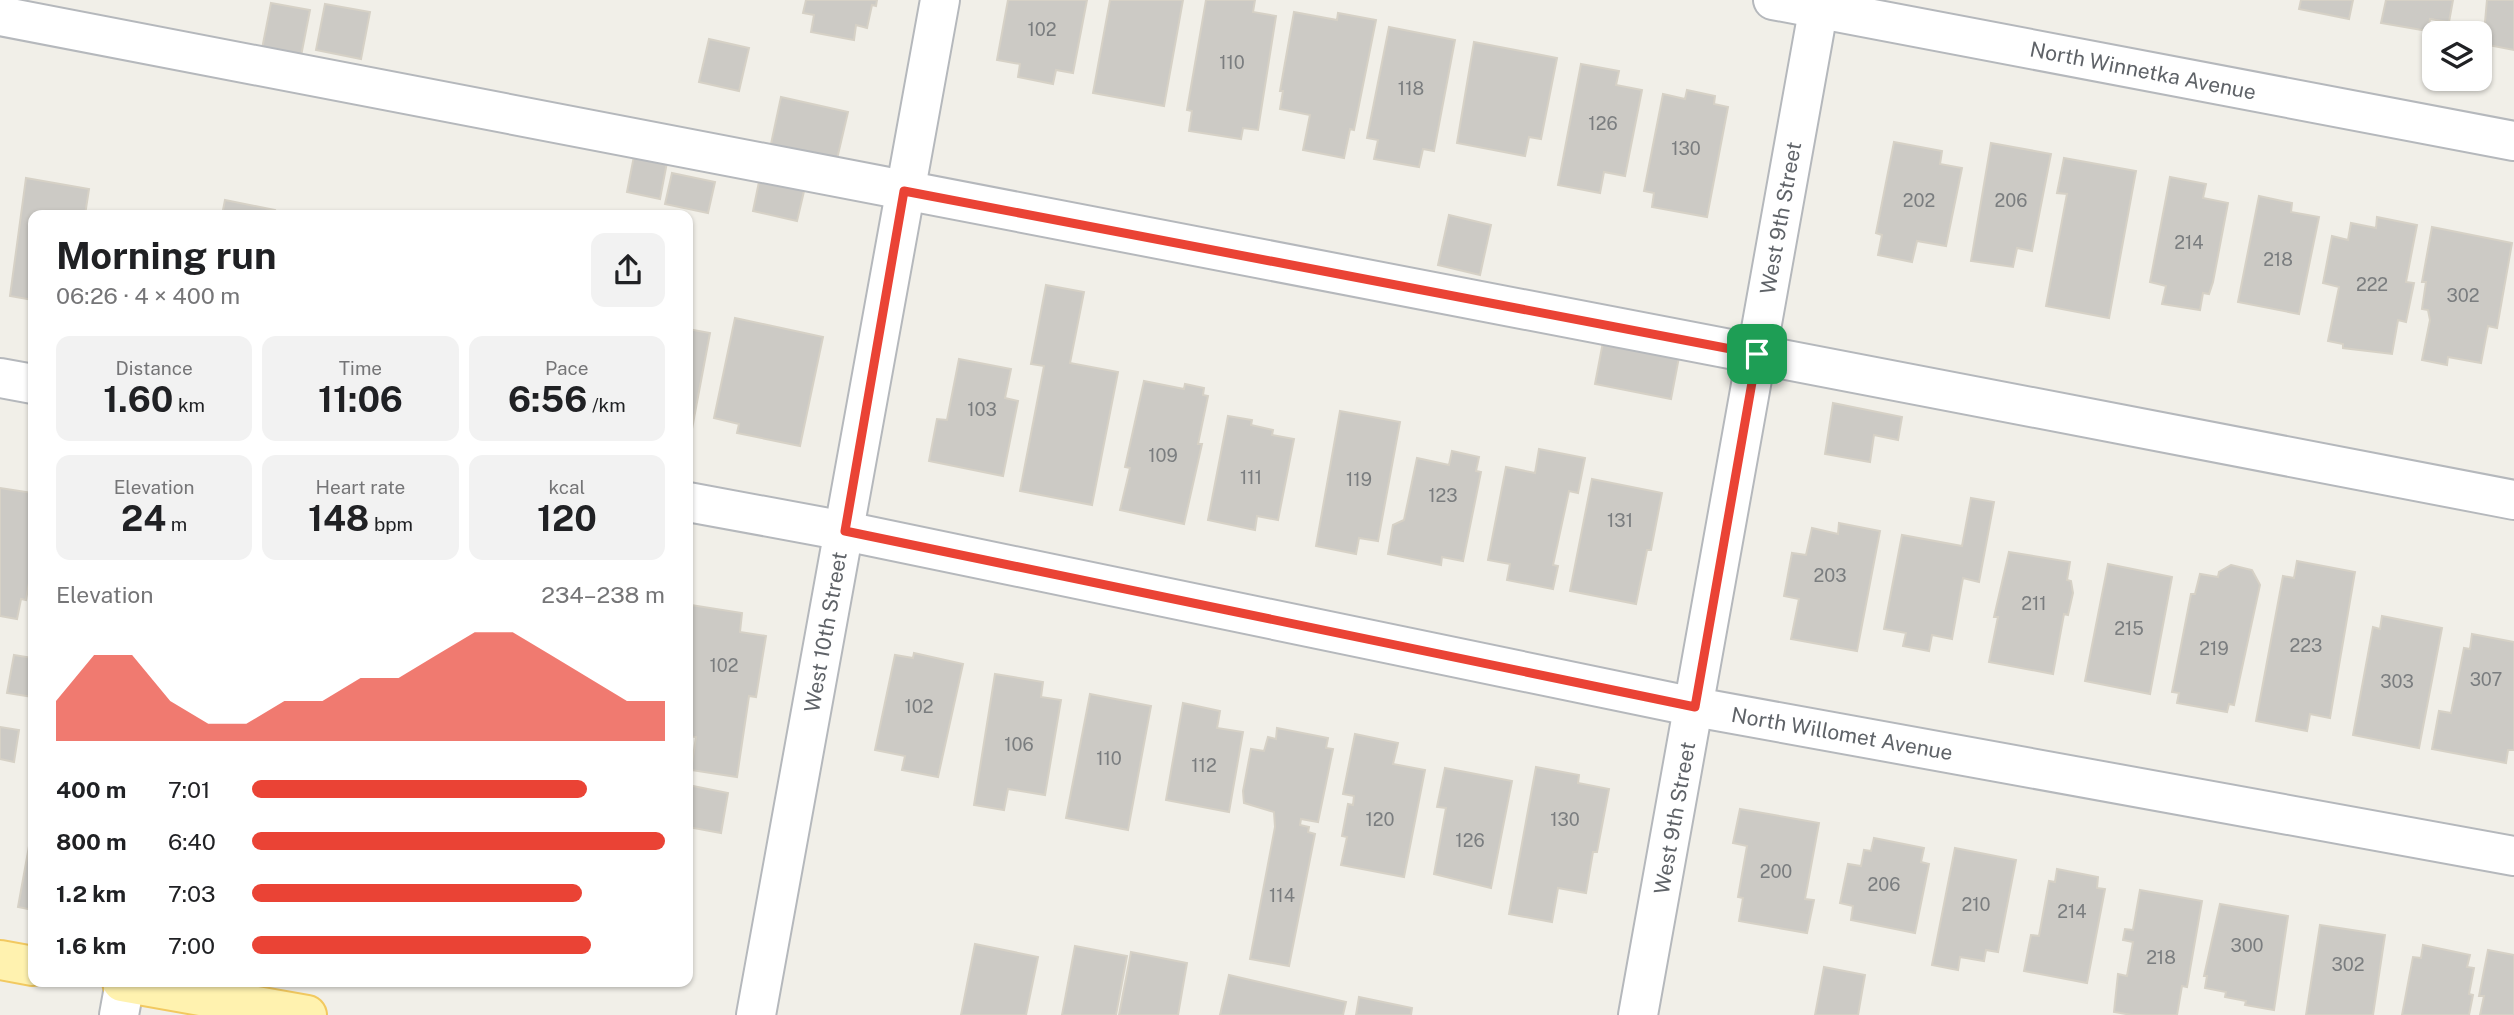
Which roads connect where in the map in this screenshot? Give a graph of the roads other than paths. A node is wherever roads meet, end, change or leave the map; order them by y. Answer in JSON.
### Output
{"nodes":[{"id":1,"x":940,"y":0,"type":"edge"},
{"id":2,"x":1773,"y":0,"type":"edge"},
{"id":3,"x":1819,"y":4,"type":"edge"},
{"id":4,"x":0,"y":16,"type":"edge"},
{"id":5,"x":2514,"y":141,"type":"edge"},
{"id":6,"x":904,"y":191,"type":"junction"},
{"id":7,"x":1757,"y":354,"type":"junction"},
{"id":8,"x":0,"y":378,"type":"edge"},
{"id":9,"x":28,"y":383,"type":"edge"},
{"id":10,"x":2514,"y":500,"type":"edge"},
{"id":11,"x":693,"y":503,"type":"edge"},
{"id":12,"x":845,"y":531,"type":"junction"},
{"id":13,"x":1695,"y":707,"type":"junction"},
{"id":14,"x":2514,"y":856,"type":"edge"},
{"id":15,"x":0,"y":960,"type":"edge"},
{"id":16,"x":28,"y":965,"type":"edge"},
{"id":17,"x":123,"y":987,"type":"edge"},
{"id":18,"x":152,"y":987,"type":"edge"},
{"id":19,"x":119,"y":1015,"type":"edge"},
{"id":20,"x":307,"y":1015,"type":"edge"},
{"id":21,"x":755,"y":1015,"type":"edge"},
{"id":22,"x":1638,"y":1015,"type":"edge"}],
"edges":[{"from":1,"to":6,"type":"street","name":"West 10th Street"},
{"from":2,"to":3,"type":"street","name":"North Winnetka Avenue"},
{"from":3,"to":5,"type":"street","name":"North Winnetka Avenue"},
{"from":3,"to":7,"type":"street","name":"West 9th Street"},
{"from":4,"to":6,"type":"street"},
{"from":6,"to":7,"type":"street"},
{"from":6,"to":12,"type":"street","name":"West 10th Street"},
{"from":7,"to":10,"type":"street"},
{"from":7,"to":13,"type":"street","name":"West 9th Street"},
{"from":8,"to":9,"type":"street"},
{"from":11,"to":12,"type":"street","name":"North Willomet Avenue"},
{"from":12,"to":13,"type":"street","name":"North Willomet Avenue"},
{"from":12,"to":21,"type":"street","name":"West 10th Street"},
{"from":13,"to":14,"type":"street","name":"North Willomet Avenue"},
{"from":13,"to":22,"type":"street","name":"West 9th Street"},
{"from":15,"to":16,"type":"main road"},
{"from":17,"to":19,"type":"street"},
{"from":18,"to":20,"type":"main road"}]}
